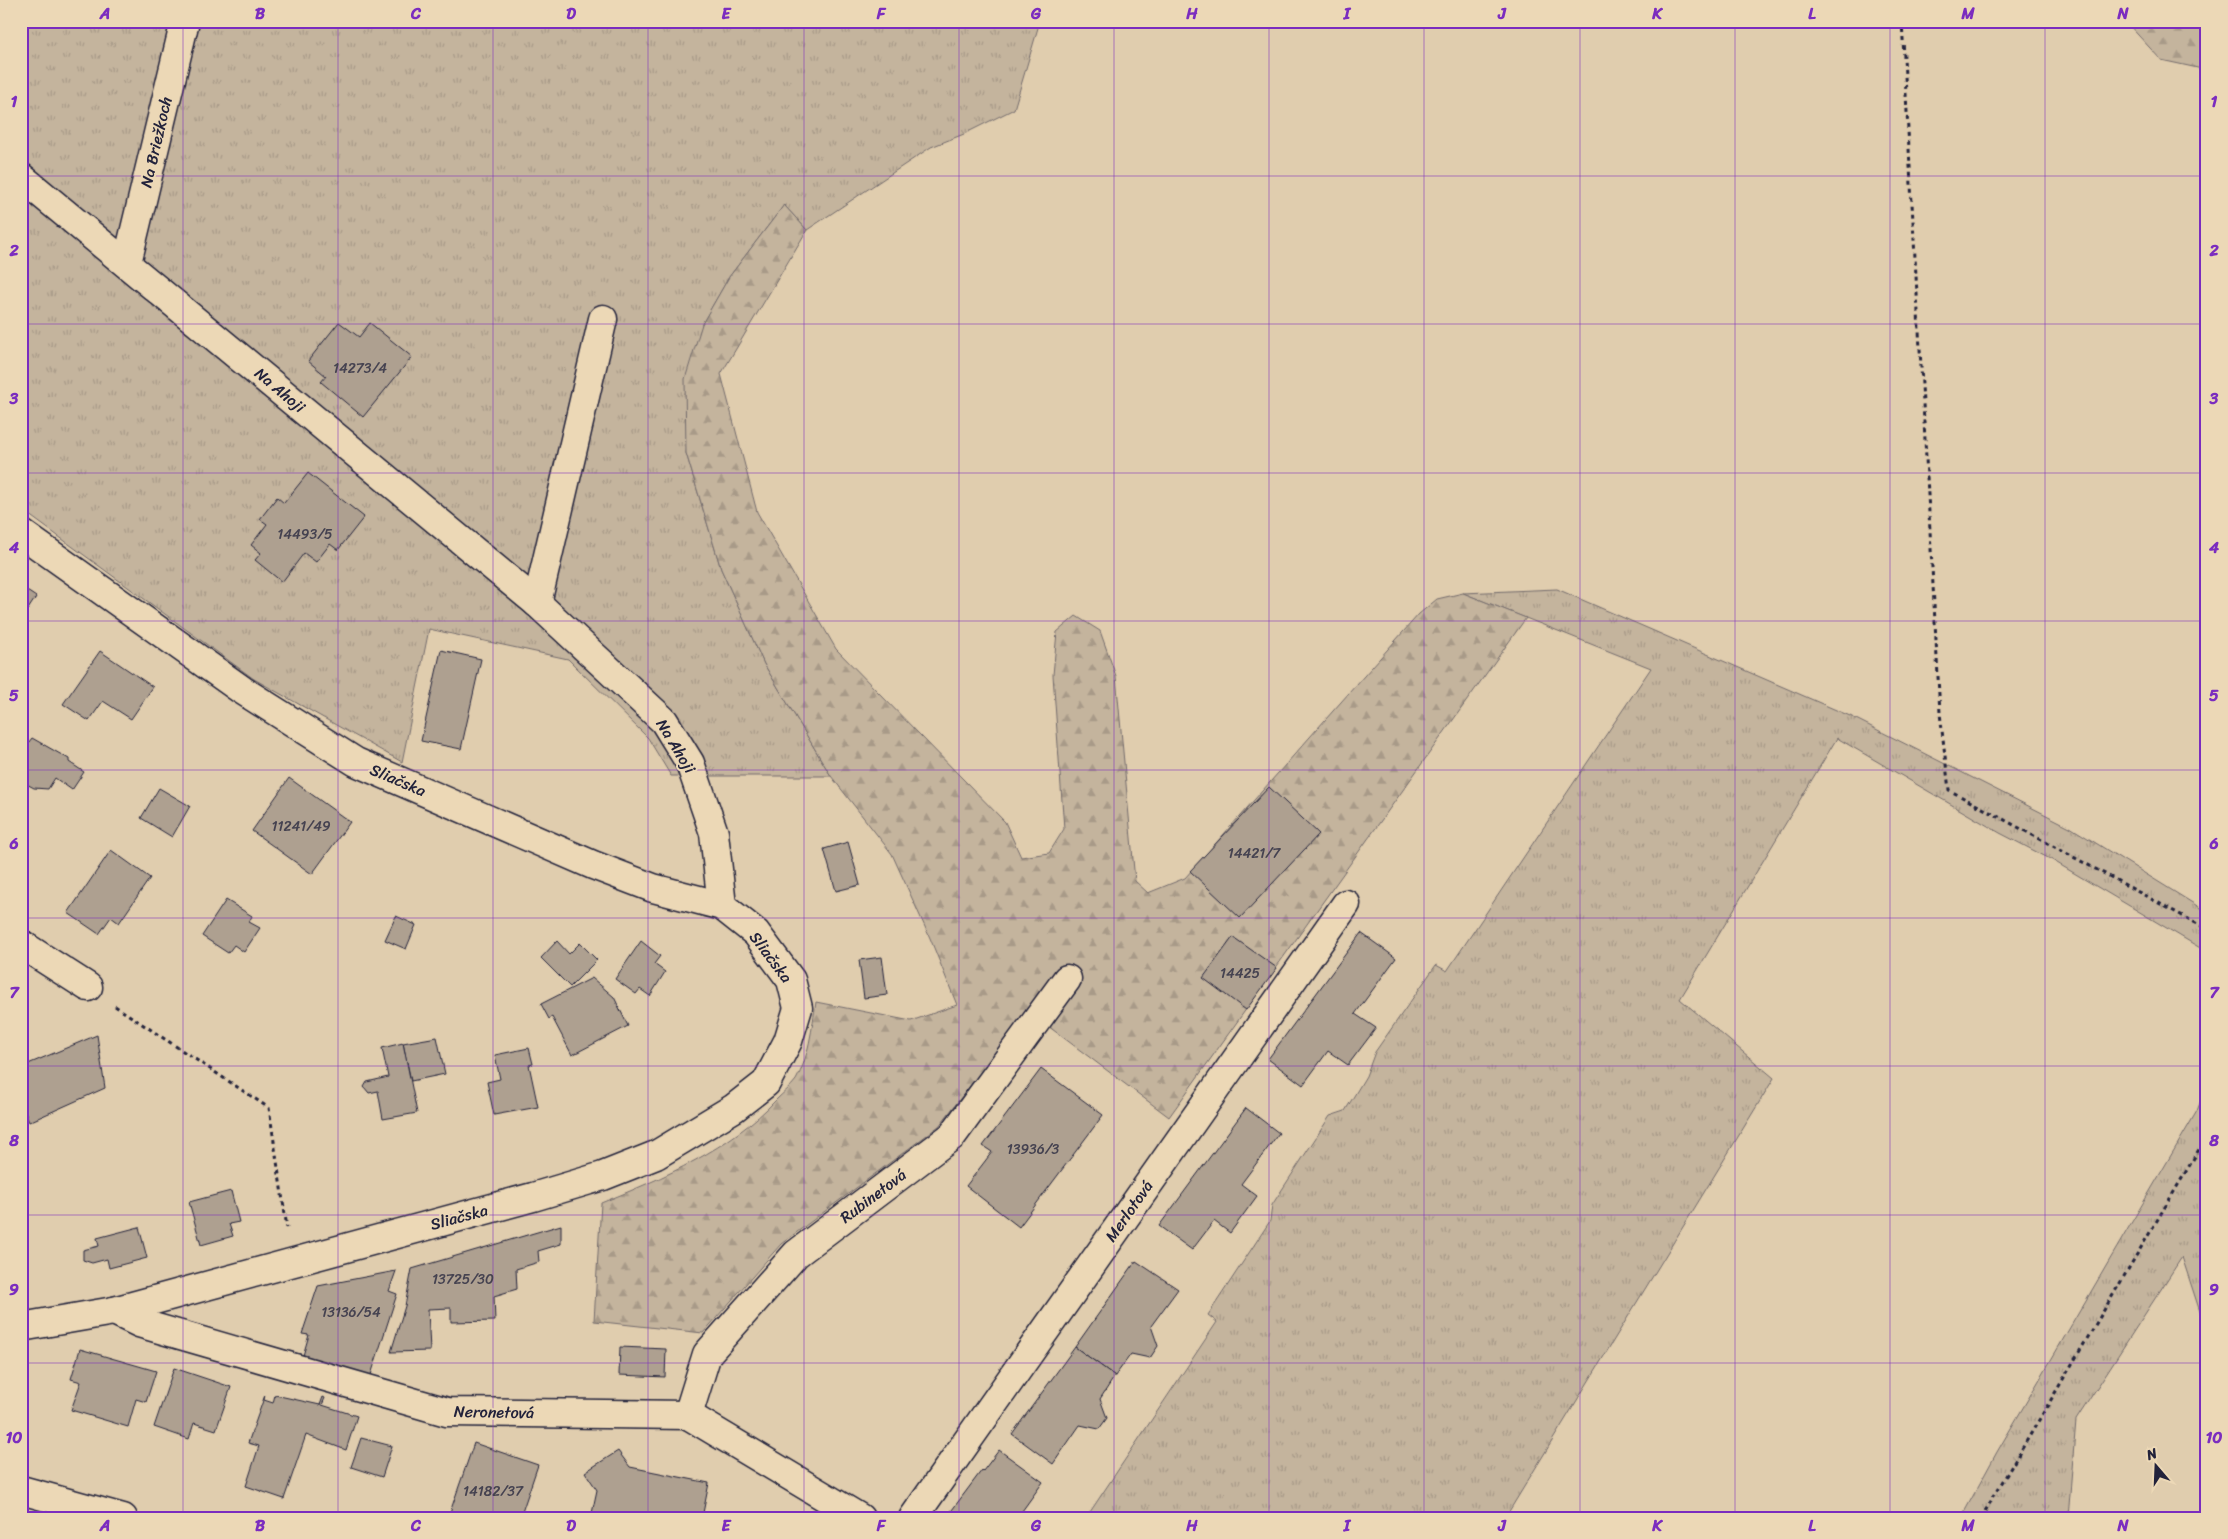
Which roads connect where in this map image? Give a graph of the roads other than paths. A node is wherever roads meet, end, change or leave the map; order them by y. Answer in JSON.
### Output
{"nodes":[{"id":1,"x":185,"y":21,"type":"edge"},
{"id":2,"x":21,"y":177,"type":"edge"},
{"id":3,"x":128,"y":263,"type":"junction"},
{"id":4,"x":603,"y":319,"type":"dead end"},
{"id":5,"x":21,"y":532,"type":"edge"},
{"id":6,"x":537,"y":603,"type":"junction"},
{"id":7,"x":1346,"y":904,"type":"dead end"},
{"id":8,"x":722,"y":906,"type":"junction"},
{"id":9,"x":21,"y":944,"type":"edge"},
{"id":10,"x":1067,"y":979,"type":"dead end"},
{"id":11,"x":88,"y":988,"type":"road end"},
{"id":12,"x":114,"y":1311,"type":"junction"},
{"id":13,"x":21,"y":1327,"type":"edge"},
{"id":14,"x":688,"y":1415,"type":"junction"},
{"id":15,"x":21,"y":1490,"type":"edge"},
{"id":16,"x":123,"y":1518,"type":"edge"},
{"id":17,"x":860,"y":1518,"type":"edge"},
{"id":18,"x":913,"y":1518,"type":"edge"}],
"edges":[{"from":1,"to":3,"type":"street","name":"Na Briežkoch"},
{"from":2,"to":3,"type":"street","name":"Na Ahoji"},
{"from":3,"to":6,"type":"street","name":"Na Ahoji"},
{"from":4,"to":6,"type":"street"},
{"from":5,"to":8,"type":"street","name":"Sliačska"},
{"from":6,"to":8,"type":"street","name":"Na Ahoji"},
{"from":7,"to":18,"type":"street","name":"Merlotová"},
{"from":8,"to":12,"type":"street","name":"Sliačska"},
{"from":9,"to":11,"type":"street"},
{"from":10,"to":14,"type":"street","name":"Rubinetová"},
{"from":12,"to":13,"type":"street","name":"Sliačska"},
{"from":12,"to":14,"type":"street","name":"Neronetová"},
{"from":14,"to":17,"type":"street"},
{"from":15,"to":16,"type":"street"}]}
